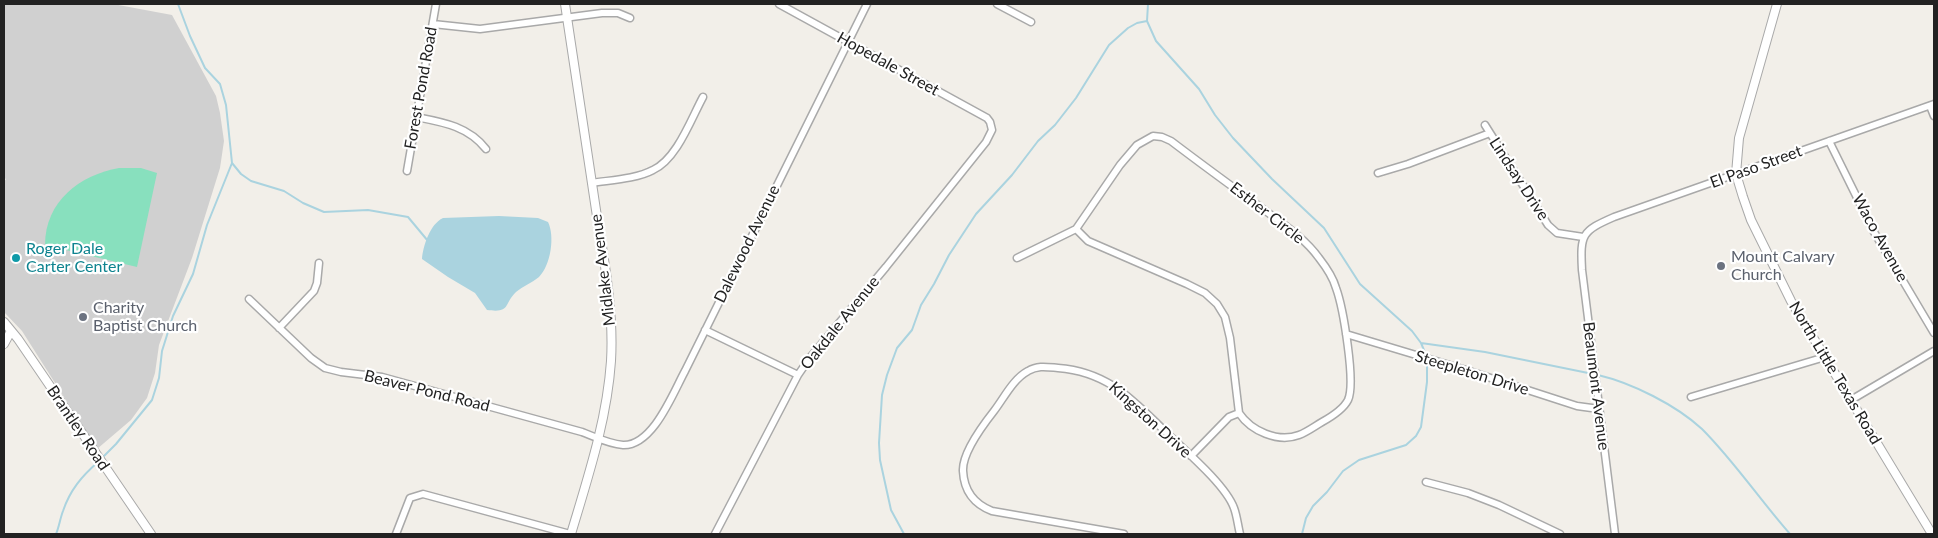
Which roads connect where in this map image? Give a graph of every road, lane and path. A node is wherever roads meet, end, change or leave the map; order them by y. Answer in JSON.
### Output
{"nodes":[{"id":1,"x":436,"y":4,"type":"edge"},
{"id":2,"x":565,"y":4,"type":"edge"},
{"id":3,"x":779,"y":4,"type":"edge"},
{"id":4,"x":867,"y":4,"type":"edge"},
{"id":5,"x":997,"y":4,"type":"edge"},
{"id":6,"x":1777,"y":4,"type":"edge"},
{"id":7,"x":567,"y":18,"type":"junction"},
{"id":8,"x":630,"y":18,"type":"dead end"},
{"id":9,"x":1031,"y":22,"type":"dead end"},
{"id":10,"x":433,"y":24,"type":"junction"},
{"id":11,"x":847,"y":41,"type":"junction"},
{"id":12,"x":703,"y":97,"type":"dead end"},
{"id":13,"x":1932,"y":105,"type":"edge"},
{"id":14,"x":1934,"y":116,"type":"edge"},
{"id":15,"x":416,"y":117,"type":"junction"},
{"id":16,"x":1485,"y":125,"type":"dead end"},
{"id":17,"x":992,"y":130,"type":"joint"},
{"id":18,"x":1490,"y":133,"type":"junction"},
{"id":19,"x":1829,"y":141,"type":"junction"},
{"id":20,"x":486,"y":149,"type":"dead end"},
{"id":21,"x":407,"y":171,"type":"dead end"},
{"id":22,"x":1378,"y":173,"type":"dead end"},
{"id":23,"x":1736,"y":174,"type":"junction"},
{"id":24,"x":592,"y":183,"type":"junction"},
{"id":25,"x":1076,"y":229,"type":"junction"},
{"id":26,"x":1583,"y":237,"type":"junction"},
{"id":27,"x":1017,"y":258,"type":"dead end"},
{"id":28,"x":319,"y":263,"type":"dead end"},
{"id":29,"x":249,"y":299,"type":"dead end"},
{"id":30,"x":4,"y":322,"type":"edge"},
{"id":31,"x":279,"y":328,"type":"junction"},
{"id":32,"x":705,"y":330,"type":"junction"},
{"id":33,"x":11,"y":331,"type":"junction"},
{"id":34,"x":1934,"y":333,"type":"edge"},
{"id":35,"x":1346,"y":334,"type":"junction"},
{"id":36,"x":4,"y":344,"type":"edge"},
{"id":37,"x":1934,"y":351,"type":"edge"},
{"id":38,"x":1825,"y":357,"type":"junction"},
{"id":39,"x":798,"y":375,"type":"junction"},
{"id":40,"x":1691,"y":397,"type":"dead end"},
{"id":41,"x":1851,"y":400,"type":"junction"},
{"id":42,"x":1599,"y":409,"type":"junction"},
{"id":43,"x":1239,"y":413,"type":"junction"},
{"id":44,"x":598,"y":438,"type":"junction"},
{"id":45,"x":1191,"y":456,"type":"junction"},
{"id":46,"x":1426,"y":482,"type":"dead end"},
{"id":47,"x":151,"y":534,"type":"edge"},
{"id":48,"x":396,"y":534,"type":"edge"},
{"id":49,"x":570,"y":534,"type":"edge"},
{"id":50,"x":715,"y":534,"type":"edge"},
{"id":51,"x":1124,"y":534,"type":"edge"},
{"id":52,"x":1240,"y":534,"type":"edge"},
{"id":53,"x":1560,"y":534,"type":"edge"},
{"id":54,"x":1614,"y":534,"type":"edge"},
{"id":55,"x":1932,"y":534,"type":"edge"}],
"edges":[{"from":1,"to":10,"type":"street","name":"Forest Pond Road"},
{"from":2,"to":7,"type":"street","name":"Midlake Avenue"},
{"from":3,"to":11,"type":"street","name":"Hopedale Street"},
{"from":4,"to":11,"type":"street","name":"Dalewood Avenue"},
{"from":5,"to":9,"type":"street"},
{"from":6,"to":23,"type":"street","name":"North Little Texas Road"},
{"from":7,"to":8,"type":"street"},
{"from":7,"to":10,"type":"street"},
{"from":7,"to":24,"type":"street","name":"Midlake Avenue"},
{"from":10,"to":15,"type":"street","name":"Forest Pond Road"},
{"from":11,"to":17,"type":"street","name":"Hopedale Street"},
{"from":11,"to":32,"type":"street","name":"Dalewood Avenue"},
{"from":12,"to":24,"type":"street"},
{"from":13,"to":14,"type":"street"},
{"from":13,"to":19,"type":"street","name":"El Paso Street"},
{"from":15,"to":20,"type":"street"},
{"from":15,"to":21,"type":"street","name":"Forest Pond Road"},
{"from":16,"to":18,"type":"street","name":"Lindsay Drive"},
{"from":17,"to":39,"type":"street","name":"Oakdale Avenue"},
{"from":18,"to":22,"type":"street"},
{"from":18,"to":26,"type":"street","name":"Lindsay Drive"},
{"from":19,"to":23,"type":"street","name":"El Paso Street"},
{"from":19,"to":34,"type":"street","name":"Waco Avenue"},
{"from":23,"to":26,"type":"street","name":"El Paso Street"},
{"from":23,"to":38,"type":"street","name":"North Little Texas Road"},
{"from":24,"to":44,"type":"street","name":"Midlake Avenue"},
{"from":25,"to":27,"type":"street","name":"Esther Circle"},
{"from":25,"to":35,"type":"street","name":"Esther Circle"},
{"from":25,"to":43,"type":"street"},
{"from":26,"to":42,"type":"street","name":"Beaumont Avenue"},
{"from":28,"to":31,"type":"street"},
{"from":29,"to":31,"type":"street","name":"Beaver Pond Road"},
{"from":30,"to":33,"type":"street","name":"Brantley Road"},
{"from":31,"to":44,"type":"street","name":"Beaver Pond Road"},
{"from":32,"to":39,"type":"street"},
{"from":32,"to":44,"type":"street","name":"Dalewood Avenue"},
{"from":33,"to":36,"type":"street"},
{"from":33,"to":47,"type":"street","name":"Brantley Road"},
{"from":35,"to":42,"type":"street","name":"Steepleton Drive"},
{"from":35,"to":43,"type":"street","name":"Esther Circle"},
{"from":37,"to":41,"type":"street"},
{"from":38,"to":40,"type":"street"},
{"from":38,"to":41,"type":"street","name":"North Little Texas Road"},
{"from":39,"to":50,"type":"street","name":"Oakdale Avenue"},
{"from":41,"to":55,"type":"street","name":"North Little Texas Road"},
{"from":42,"to":54,"type":"street","name":"Beaumont Avenue"},
{"from":43,"to":45,"type":"street"},
{"from":44,"to":49,"type":"street","name":"Midlake Avenue"},
{"from":45,"to":51,"type":"street","name":"Kingston Drive"},
{"from":45,"to":52,"type":"street","name":"Kingston Drive"},
{"from":46,"to":53,"type":"street"},
{"from":48,"to":49,"type":"street"}]}
